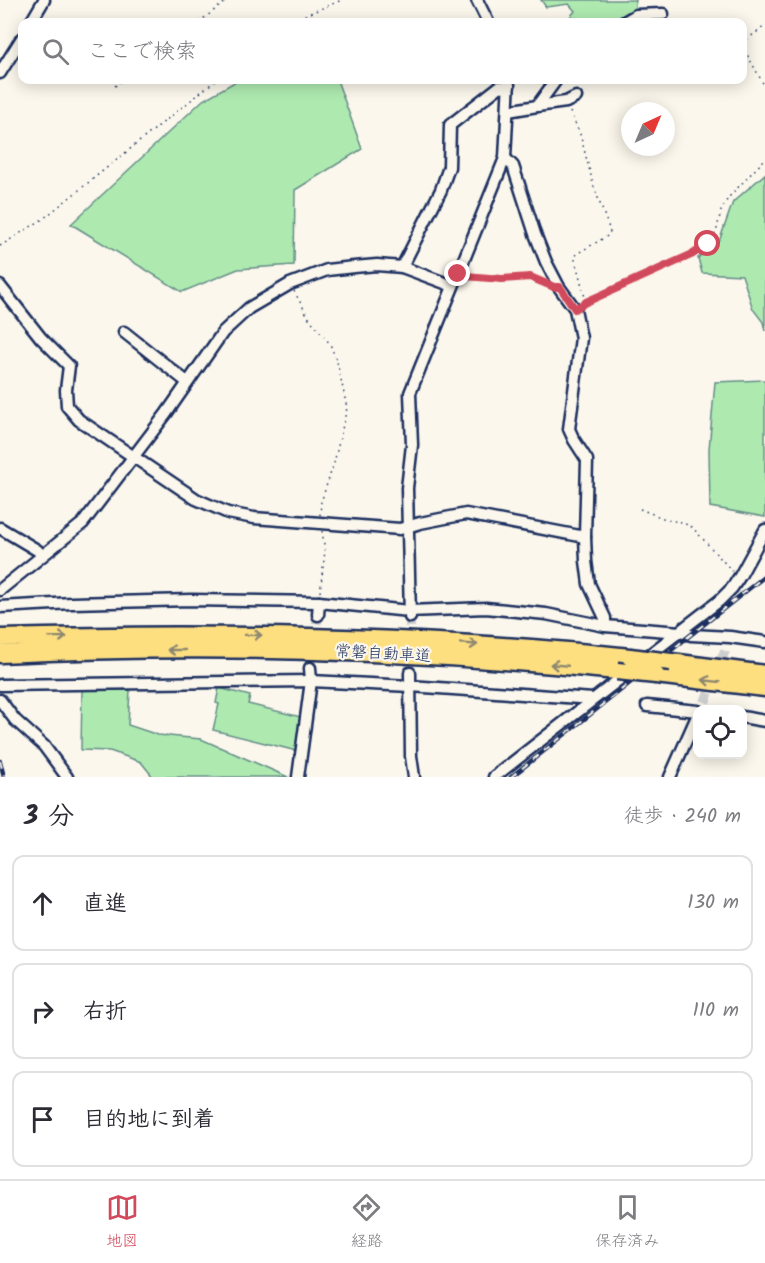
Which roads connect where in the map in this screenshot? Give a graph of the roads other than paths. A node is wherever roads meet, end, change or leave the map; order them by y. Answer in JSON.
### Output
{"nodes":[{"id":1,"x":44,"y":0,"type":"edge"},
{"id":2,"x":477,"y":0,"type":"edge"},
{"id":3,"x":663,"y":14,"type":"dead end"},
{"id":4,"x":34,"y":18,"type":"edge"},
{"id":5,"x":486,"y":18,"type":"edge"},
{"id":6,"x":631,"y":18,"type":"edge"},
{"id":7,"x":18,"y":44,"type":"edge"},
{"id":8,"x":0,"y":73,"type":"edge"},
{"id":9,"x":506,"y":84,"type":"edge"},
{"id":10,"x":509,"y":84,"type":"edge"},
{"id":11,"x":553,"y":84,"type":"edge"},
{"id":12,"x":571,"y":99,"type":"road end"},
{"id":13,"x":537,"y":106,"type":"junction"},
{"id":14,"x":508,"y":111,"type":"junction"},
{"id":15,"x":505,"y":158,"type":"junction"},
{"id":16,"x":402,"y":267,"type":"junction"},
{"id":17,"x":0,"y":286,"type":"edge"},
{"id":18,"x":453,"y":286,"type":"junction"},
{"id":19,"x":124,"y":332,"type":"dead end"},
{"id":20,"x":187,"y":382,"type":"junction"},
{"id":21,"x":134,"y":456,"type":"junction"},
{"id":22,"x":409,"y":527,"type":"junction"},
{"id":23,"x":0,"y":528,"type":"edge"},
{"id":24,"x":765,"y":530,"type":"edge"},
{"id":25,"x":585,"y":537,"type":"junction"},
{"id":26,"x":42,"y":555,"type":"junction"},
{"id":27,"x":0,"y":590,"type":"edge"},
{"id":28,"x":319,"y":602,"type":"junction"},
{"id":29,"x":0,"y":607,"type":"edge"},
{"id":30,"x":410,"y":614,"type":"junction"},
{"id":31,"x":318,"y":615,"type":"tunnel mouth"},
{"id":32,"x":605,"y":626,"type":"junction"},
{"id":33,"x":680,"y":632,"type":"junction"},
{"id":34,"x":730,"y":637,"type":"junction"},
{"id":35,"x":0,"y":638,"type":"edge"},
{"id":36,"x":765,"y":642,"type":"edge"},
{"id":37,"x":726,"y":648,"type":"tunnel mouth"},
{"id":38,"x":0,"y":654,"type":"edge"},
{"id":39,"x":310,"y":668,"type":"tunnel mouth"},
{"id":40,"x":410,"y":673,"type":"tunnel mouth"},
{"id":41,"x":765,"y":674,"type":"edge"},
{"id":42,"x":311,"y":681,"type":"junction"},
{"id":43,"x":0,"y":685,"type":"edge"},
{"id":44,"x":410,"y":686,"type":"junction"},
{"id":45,"x":765,"y":688,"type":"edge"},
{"id":46,"x":593,"y":699,"type":"junction"},
{"id":47,"x":0,"y":700,"type":"edge"},
{"id":48,"x":647,"y":706,"type":"dead end"},
{"id":49,"x":693,"y":712,"type":"edge"},
{"id":50,"x":747,"y":718,"type":"edge"},
{"id":51,"x":765,"y":721,"type":"edge"},
{"id":52,"x":693,"y":724,"type":"edge"},
{"id":53,"x":67,"y":777,"type":"edge"},
{"id":54,"x":298,"y":777,"type":"edge"},
{"id":55,"x":414,"y":777,"type":"edge"},
{"id":56,"x":494,"y":777,"type":"edge"},
{"id":57,"x":670,"y":777,"type":"edge"}],
"edges":[{"from":1,"to":4,"type":"street"},
{"from":2,"to":5,"type":"street"},
{"from":3,"to":6,"type":"street"},
{"from":7,"to":8,"type":"street"},
{"from":9,"to":16,"type":"street"},
{"from":10,"to":14,"type":"street"},
{"from":11,"to":13,"type":"street"},
{"from":12,"to":13,"type":"street"},
{"from":13,"to":14,"type":"street"},
{"from":14,"to":15,"type":"street"},
{"from":15,"to":18,"type":"street"},
{"from":15,"to":25,"type":"street"},
{"from":16,"to":18,"type":"street"},
{"from":16,"to":20,"type":"street"},
{"from":17,"to":21,"type":"street"},
{"from":18,"to":22,"type":"street"},
{"from":19,"to":20,"type":"street"},
{"from":20,"to":21,"type":"street"},
{"from":21,"to":22,"type":"street"},
{"from":21,"to":26,"type":"street"},
{"from":22,"to":25,"type":"street"},
{"from":22,"to":30,"type":"street"},
{"from":23,"to":26,"type":"street"},
{"from":24,"to":33,"type":"street"},
{"from":25,"to":32,"type":"street"},
{"from":26,"to":27,"type":"street"},
{"from":28,"to":29,"type":"street"},
{"from":28,"to":30,"type":"street"},
{"from":28,"to":31,"type":"street"},
{"from":30,"to":32,"type":"street"},
{"from":32,"to":33,"type":"street"},
{"from":33,"to":34,"type":"street"},
{"from":33,"to":46,"type":"street"},
{"from":34,"to":36,"type":"street"},
{"from":34,"to":37,"type":"street"},
{"from":35,"to":41,"type":"highway","name":"常磐自動車道","one_way":true,"bridge":true},
{"from":45,"to":38,"type":"highway","name":"常磐自動車道","one_way":true,"bridge":true},
{"from":39,"to":42,"type":"street"},
{"from":40,"to":44,"type":"street"},
{"from":42,"to":43,"type":"street"},
{"from":42,"to":44,"type":"street"},
{"from":42,"to":54,"type":"street"},
{"from":44,"to":46,"type":"street"},
{"from":44,"to":55,"type":"street"},
{"from":46,"to":56,"type":"street"},
{"from":47,"to":53,"type":"street"},
{"from":48,"to":49,"type":"street"},
{"from":50,"to":51,"type":"street"},
{"from":52,"to":57,"type":"street"}]}
